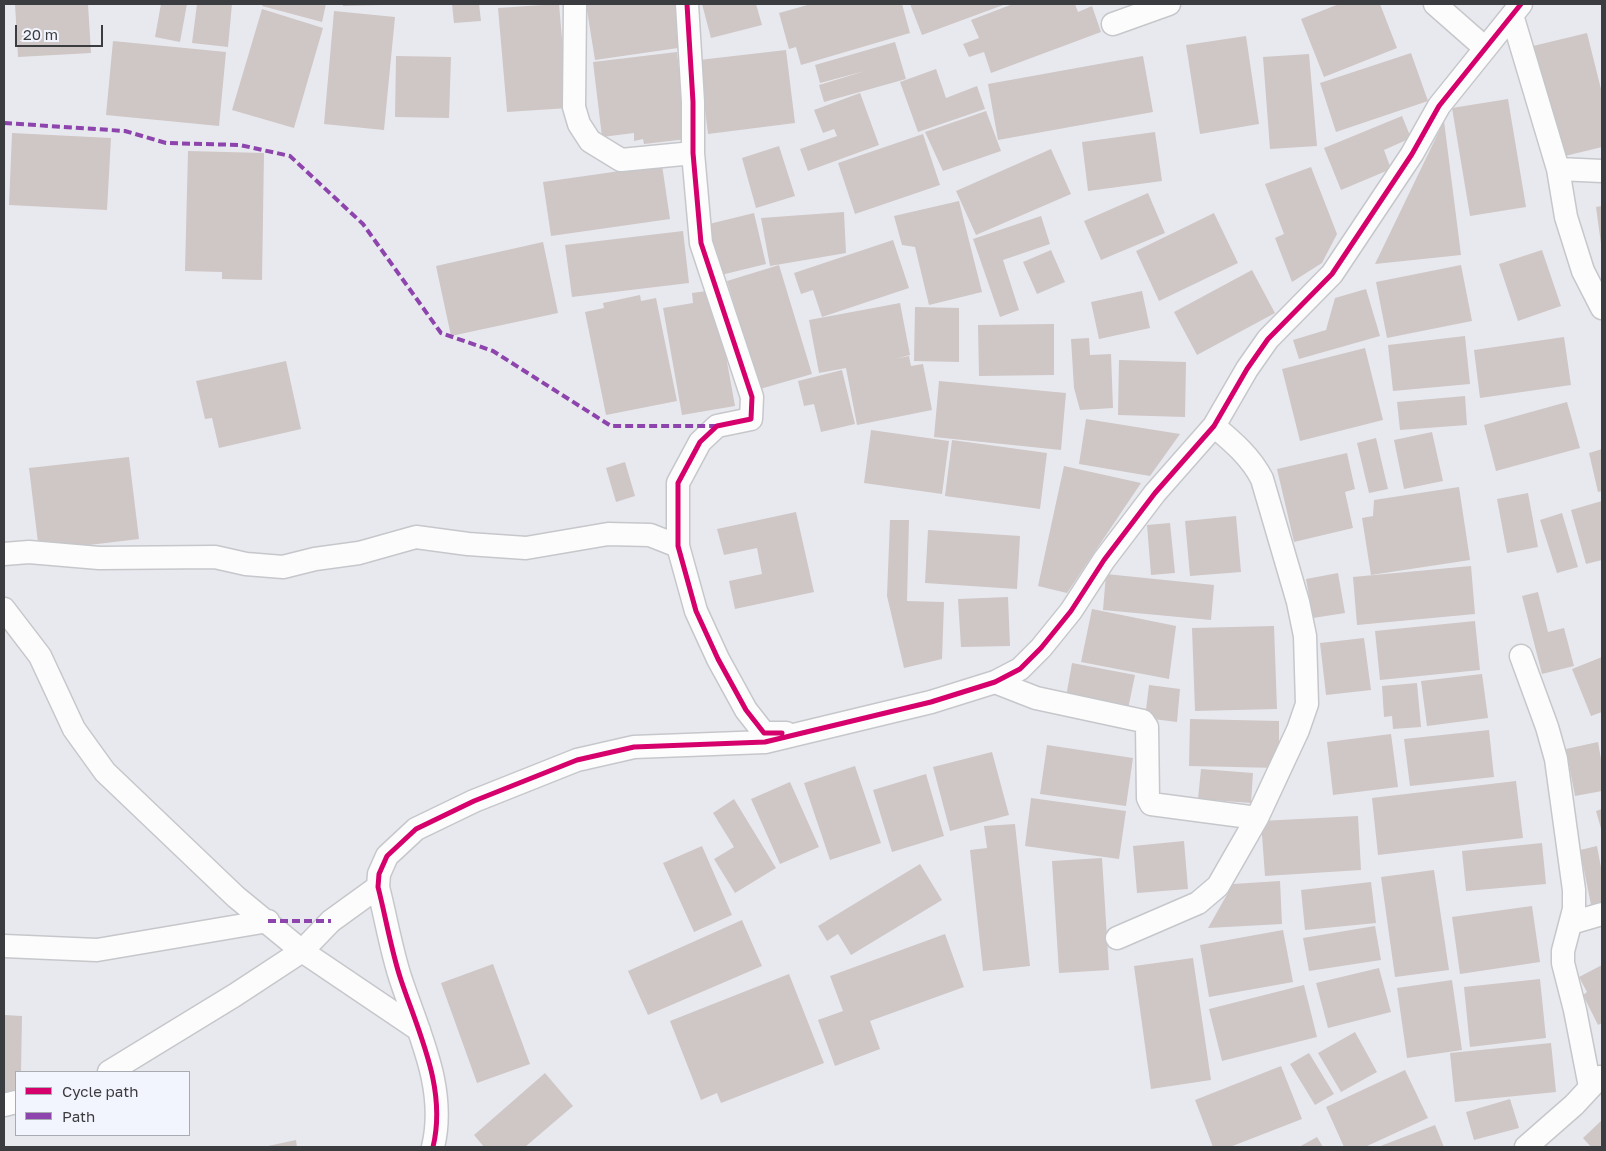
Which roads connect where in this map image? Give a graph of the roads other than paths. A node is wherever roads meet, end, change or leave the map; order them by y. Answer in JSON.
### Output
{"nodes":[{"id":1,"x":575,"y":4,"type":"edge"},
{"id":2,"x":687,"y":4,"type":"edge"},
{"id":3,"x":1169,"y":4,"type":"edge"},
{"id":4,"x":1435,"y":4,"type":"edge"},
{"id":5,"x":1516,"y":10,"type":"edge"},
{"id":6,"x":1113,"y":24,"type":"dead end"},
{"id":7,"x":1485,"y":48,"type":"junction"},
{"id":8,"x":693,"y":153,"type":"junction"},
{"id":9,"x":1558,"y":169,"type":"junction"},
{"id":10,"x":1602,"y":171,"type":"edge"},
{"id":11,"x":1602,"y":308,"type":"edge"},
{"id":12,"x":1214,"y":426,"type":"junction"},
{"id":13,"x":678,"y":546,"type":"junction"},
{"id":14,"x":4,"y":554,"type":"edge"},
{"id":15,"x":4,"y":609,"type":"edge"},
{"id":16,"x":1521,"y":656,"type":"dead end"},
{"id":17,"x":995,"y":682,"type":"junction"},
{"id":18,"x":812,"y":732,"type":"junction"},
{"id":19,"x":1257,"y":818,"type":"junction"},
{"id":20,"x":378,"y":887,"type":"junction"},
{"id":21,"x":1602,"y":914,"type":"edge"},
{"id":22,"x":268,"y":921,"type":"junction"},
{"id":23,"x":1571,"y":923,"type":"junction"},
{"id":24,"x":1117,"y":938,"type":"dead end"},
{"id":25,"x":4,"y":946,"type":"edge"},
{"id":26,"x":302,"y":951,"type":"junction"},
{"id":27,"x":419,"y":1030,"type":"junction"},
{"id":28,"x":111,"y":1071,"type":"edge"},
{"id":29,"x":1596,"y":1081,"type":"edge"},
{"id":30,"x":433,"y":1147,"type":"edge"},
{"id":31,"x":1526,"y":1147,"type":"edge"}],
"edges":[{"from":1,"to":8,"type":"street"},
{"from":2,"to":8,"type":"street"},
{"from":3,"to":6,"type":"street"},
{"from":4,"to":7,"type":"street"},
{"from":5,"to":7,"type":"street"},
{"from":5,"to":9,"type":"street"},
{"from":7,"to":12,"type":"street"},
{"from":8,"to":13,"type":"street"},
{"from":9,"to":10,"type":"street"},
{"from":9,"to":11,"type":"street"},
{"from":12,"to":17,"type":"street"},
{"from":12,"to":19,"type":"street"},
{"from":13,"to":14,"type":"street"},
{"from":13,"to":18,"type":"street"},
{"from":15,"to":22,"type":"street"},
{"from":16,"to":23,"type":"street"},
{"from":17,"to":18,"type":"street"},
{"from":17,"to":19,"type":"street"},
{"from":18,"to":20,"type":"street"},
{"from":19,"to":24,"type":"street"},
{"from":20,"to":26,"type":"street"},
{"from":20,"to":27,"type":"street"},
{"from":21,"to":23,"type":"street"},
{"from":22,"to":25,"type":"street"},
{"from":22,"to":26,"type":"street"},
{"from":23,"to":29,"type":"street"},
{"from":26,"to":27,"type":"street"},
{"from":26,"to":28,"type":"street"},
{"from":27,"to":30,"type":"street"},
{"from":29,"to":31,"type":"street"}]}
